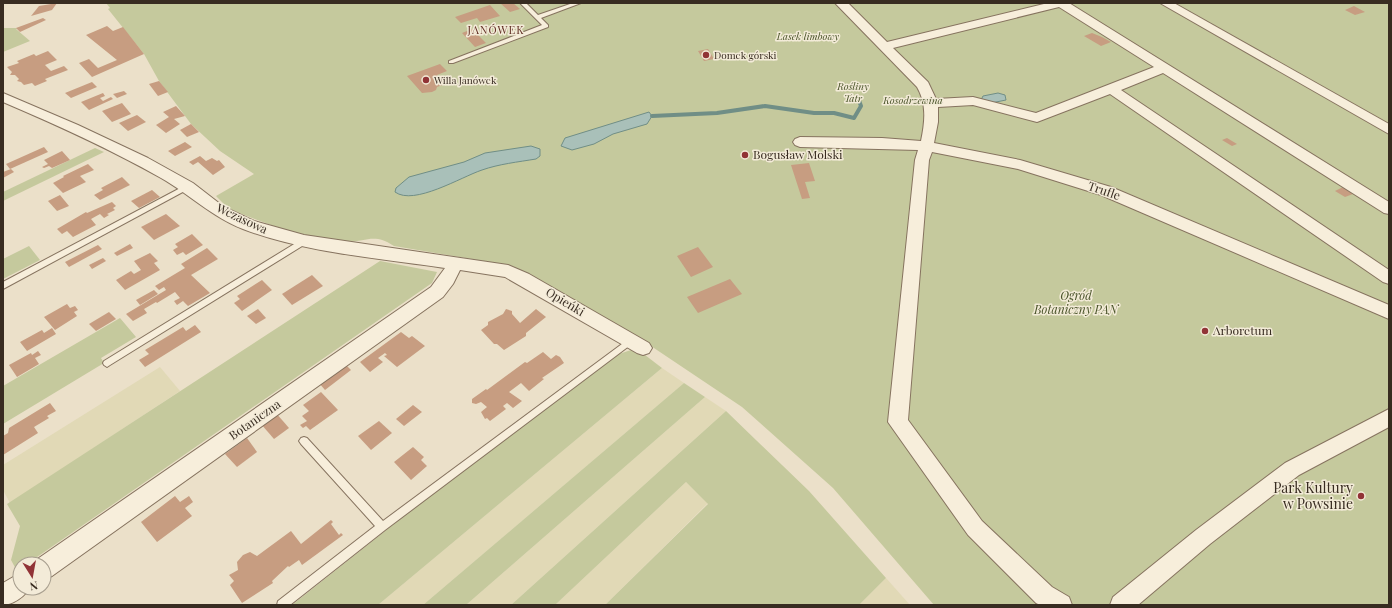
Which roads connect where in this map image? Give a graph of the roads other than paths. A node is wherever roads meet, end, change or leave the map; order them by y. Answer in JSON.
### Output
{"nodes":[{"id":1,"x":523,"y":3,"type":"edge"},
{"id":2,"x":578,"y":3,"type":"edge"},
{"id":3,"x":841,"y":3,"type":"edge"},
{"id":4,"x":1062,"y":3,"type":"edge"},
{"id":5,"x":1166,"y":3,"type":"edge"},
{"id":6,"x":1039,"y":5,"type":"edge"},
{"id":7,"x":537,"y":17,"type":"junction"},
{"id":8,"x":886,"y":46,"type":"junction"},
{"id":9,"x":451,"y":62,"type":"dead end"},
{"id":10,"x":1164,"y":68,"type":"junction"},
{"id":11,"x":1111,"y":89,"type":"junction"},
{"id":12,"x":3,"y":97,"type":"edge"},
{"id":13,"x":932,"y":103,"type":"junction"},
{"id":14,"x":1389,"y":130,"type":"edge"},
{"id":15,"x":800,"y":142,"type":"dead end"},
{"id":16,"x":927,"y":146,"type":"junction"},
{"id":17,"x":188,"y":187,"type":"junction"},
{"id":18,"x":1389,"y":209,"type":"edge"},
{"id":19,"x":304,"y":242,"type":"junction"},
{"id":20,"x":456,"y":262,"type":"junction"},
{"id":21,"x":482,"y":266,"type":"joint"},
{"id":22,"x":1389,"y":278,"type":"edge"},
{"id":23,"x":3,"y":286,"type":"edge"},
{"id":24,"x":1389,"y":312,"type":"edge"},
{"id":25,"x":636,"y":344,"type":"joint"},
{"id":26,"x":107,"y":363,"type":"dead end"},
{"id":27,"x":1389,"y":417,"type":"edge"},
{"id":28,"x":304,"y":441,"type":"dead end"},
{"id":29,"x":382,"y":527,"type":"junction"},
{"id":30,"x":52,"y":562,"type":"edge"},
{"id":31,"x":12,"y":590,"type":"edge"},
{"id":32,"x":3,"y":596,"type":"edge"},
{"id":33,"x":282,"y":605,"type":"edge"},
{"id":34,"x":1060,"y":605,"type":"edge"},
{"id":35,"x":1121,"y":605,"type":"edge"}],
"edges":[{"from":1,"to":7,"type":"lane"},
{"from":2,"to":7,"type":"lane"},
{"from":3,"to":8,"type":"street"},
{"from":4,"to":6,"type":"street"},
{"from":4,"to":10,"type":"street"},
{"from":5,"to":14,"type":"street"},
{"from":6,"to":8,"type":"street"},
{"from":7,"to":9,"type":"lane"},
{"from":8,"to":13,"type":"street"},
{"from":10,"to":11,"type":"street"},
{"from":10,"to":18,"type":"street"},
{"from":11,"to":13,"type":"street"},
{"from":11,"to":22,"type":"street"},
{"from":12,"to":17,"type":"street","name":"Wczasowa"},
{"from":13,"to":16,"type":"street"},
{"from":15,"to":16,"type":"street","name":"Trufle"},
{"from":16,"to":24,"type":"street","name":"Trufle"},
{"from":16,"to":34,"type":"street"},
{"from":17,"to":19,"type":"street","name":"Wczasowa"},
{"from":17,"to":23,"type":"lane"},
{"from":19,"to":20,"type":"street","name":"Wczasowa"},
{"from":19,"to":26,"type":"lane"},
{"from":20,"to":21,"type":"street","name":"Wczasowa"},
{"from":20,"to":30,"type":"street","name":"Botaniczna"},
{"from":21,"to":25,"type":"street","name":"Opieńki"},
{"from":25,"to":29,"type":"lane"},
{"from":27,"to":35,"type":"street"},
{"from":28,"to":29,"type":"lane"},
{"from":29,"to":33,"type":"lane"},
{"from":31,"to":32,"type":"street"}]}
